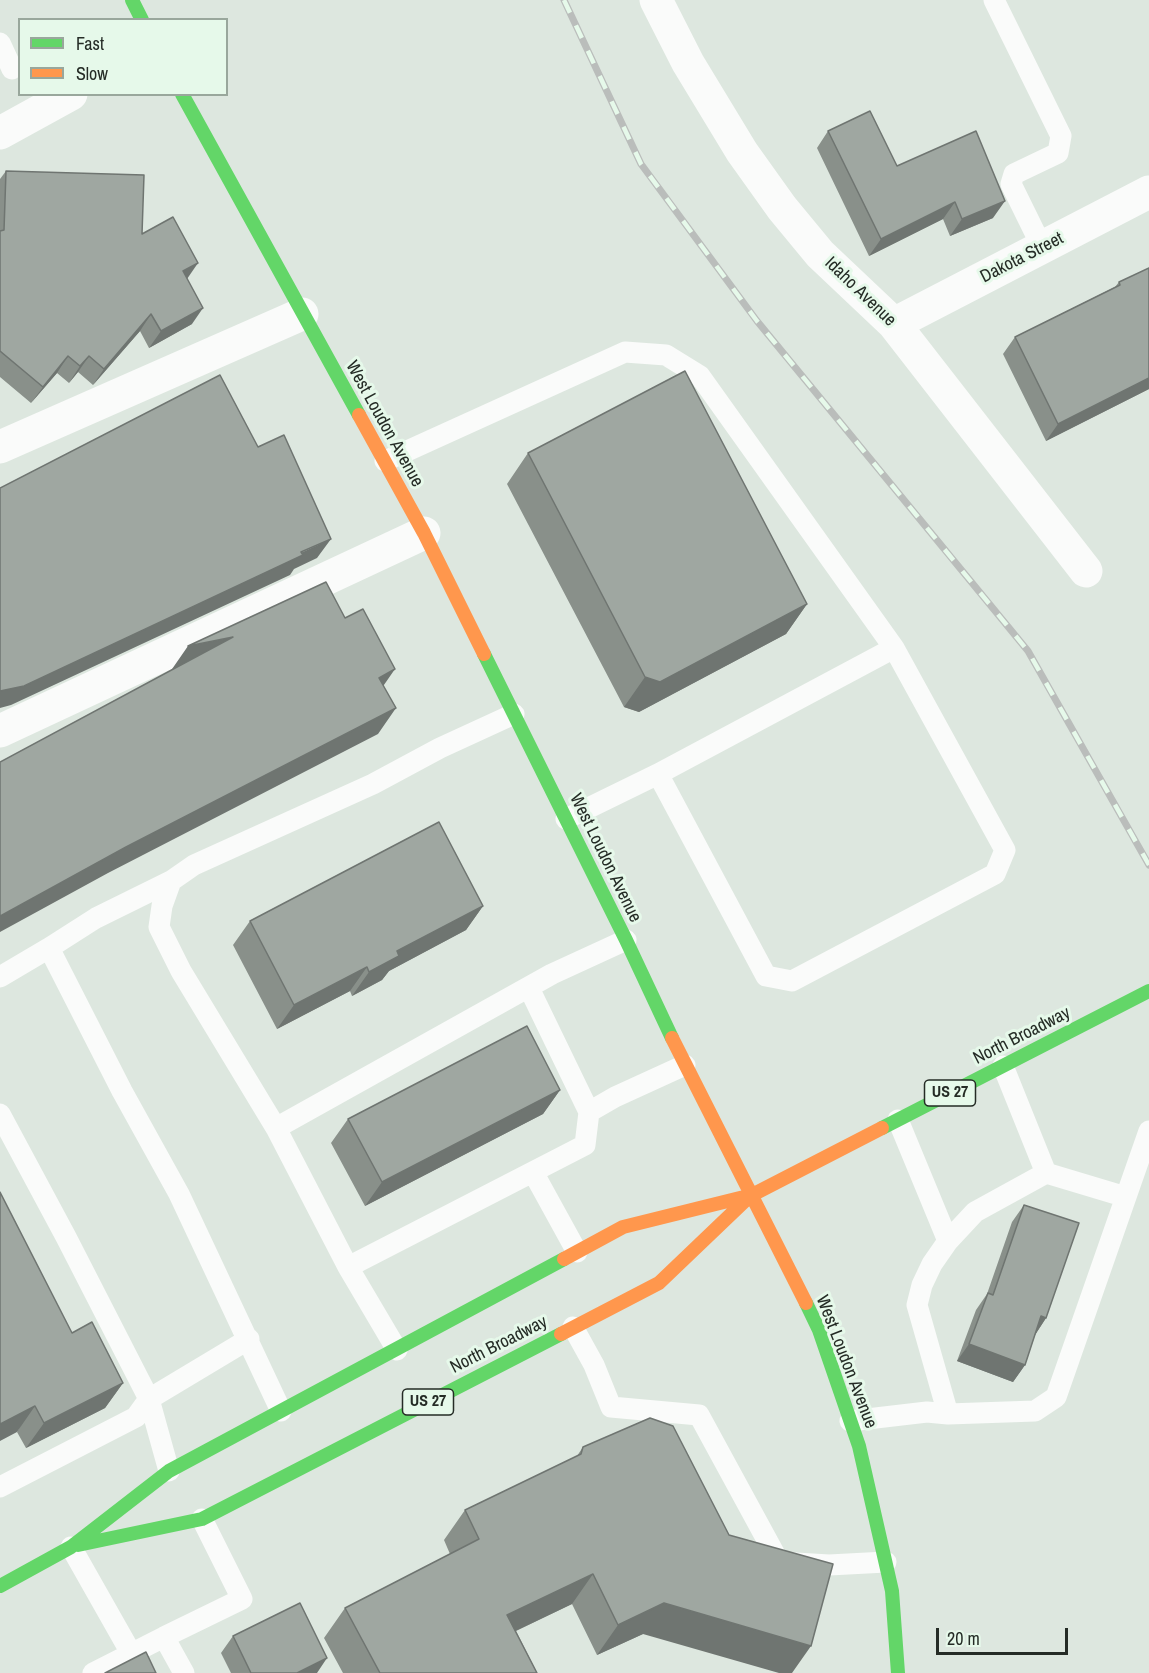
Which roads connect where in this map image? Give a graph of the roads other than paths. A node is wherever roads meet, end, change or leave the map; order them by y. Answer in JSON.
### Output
{"nodes":[{"id":1,"x":132,"y":0,"type":"edge"},
{"id":2,"x":656,"y":0,"type":"edge"},
{"id":3,"x":994,"y":0,"type":"edge"},
{"id":4,"x":141,"y":18,"type":"edge"},
{"id":5,"x":0,"y":43,"type":"edge"},
{"id":6,"x":12,"y":69,"type":"dead end"},
{"id":7,"x":67,"y":96,"type":"edge"},
{"id":8,"x":183,"y":96,"type":"edge"},
{"id":9,"x":0,"y":133,"type":"edge"},
{"id":10,"x":1149,"y":192,"type":"edge"},
{"id":11,"x":1042,"y":248,"type":"junction"},
{"id":12,"x":302,"y":314,"type":"junction"},
{"id":13,"x":894,"y":324,"type":"junction"},
{"id":14,"x":0,"y":447,"type":"edge"},
{"id":15,"x":384,"y":462,"type":"junction"},
{"id":16,"x":424,"y":533,"type":"junction"},
{"id":17,"x":1086,"y":571,"type":"dead end"},
{"id":18,"x":894,"y":648,"type":"junction"},
{"id":19,"x":514,"y":714,"type":"junction"},
{"id":20,"x":0,"y":731,"type":"edge"},
{"id":21,"x":658,"y":774,"type":"junction"},
{"id":22,"x":566,"y":819,"type":"junction"},
{"id":23,"x":171,"y":881,"type":"junction"},
{"id":24,"x":626,"y":940,"type":"junction"},
{"id":25,"x":49,"y":948,"type":"junction"},
{"id":26,"x":0,"y":977,"type":"edge"},
{"id":27,"x":529,"y":988,"type":"junction"},
{"id":28,"x":1149,"y":991,"type":"edge"},
{"id":29,"x":685,"y":1065,"type":"junction"},
{"id":30,"x":1003,"y":1066,"type":"junction"},
{"id":31,"x":589,"y":1112,"type":"junction"},
{"id":32,"x":0,"y":1114,"type":"edge"},
{"id":33,"x":898,"y":1120,"type":"junction"},
{"id":34,"x":276,"y":1128,"type":"junction"},
{"id":35,"x":1149,"y":1131,"type":"edge"},
{"id":36,"x":533,"y":1172,"type":"junction"},
{"id":37,"x":1046,"y":1173,"type":"junction"},
{"id":38,"x":752,"y":1195,"type":"junction"},
{"id":39,"x":1126,"y":1197,"type":"junction"},
{"id":40,"x":948,"y":1241,"type":"junction"},
{"id":41,"x":577,"y":1252,"type":"junction"},
{"id":42,"x":348,"y":1267,"type":"junction"},
{"id":43,"x":573,"y":1327,"type":"junction"},
{"id":44,"x":249,"y":1339,"type":"junction"},
{"id":45,"x":397,"y":1350,"type":"junction"},
{"id":46,"x":149,"y":1399,"type":"junction"},
{"id":47,"x":281,"y":1411,"type":"junction"},
{"id":48,"x":948,"y":1414,"type":"junction"},
{"id":49,"x":850,"y":1421,"type":"junction"},
{"id":50,"x":169,"y":1471,"type":"junction"},
{"id":51,"x":0,"y":1487,"type":"edge"},
{"id":52,"x":202,"y":1520,"type":"junction"},
{"id":53,"x":71,"y":1547,"type":"junction"},
{"id":54,"x":886,"y":1562,"type":"junction"},
{"id":55,"x":0,"y":1586,"type":"edge"},
{"id":56,"x":164,"y":1637,"type":"junction"},
{"id":57,"x":131,"y":1653,"type":"junction"},
{"id":58,"x":93,"y":1673,"type":"edge"},
{"id":59,"x":184,"y":1673,"type":"edge"},
{"id":60,"x":898,"y":1673,"type":"edge"}],
"edges":[{"from":1,"to":4,"type":"main road"},
{"from":2,"to":13,"type":"street","name":"Idaho Avenue"},
{"from":3,"to":11,"type":"lane"},
{"from":5,"to":6,"type":"lane"},
{"from":7,"to":9,"type":"street"},
{"from":8,"to":12,"type":"main road","name":"West Loudon Avenue"},
{"from":10,"to":11,"type":"street","name":"Dakota Street"},
{"from":11,"to":13,"type":"street","name":"Dakota Street"},
{"from":12,"to":14,"type":"street"},
{"from":12,"to":15,"type":"main road","name":"West Loudon Avenue"},
{"from":13,"to":17,"type":"street","name":"Idaho Avenue"},
{"from":15,"to":16,"type":"main road","name":"West Loudon Avenue"},
{"from":15,"to":18,"type":"lane"},
{"from":16,"to":19,"type":"main road","name":"West Loudon Avenue"},
{"from":16,"to":20,"type":"street"},
{"from":18,"to":21,"type":"lane"},
{"from":18,"to":21,"type":"lane"},
{"from":19,"to":22,"type":"main road","name":"West Loudon Avenue"},
{"from":19,"to":23,"type":"lane"},
{"from":21,"to":22,"type":"lane"},
{"from":22,"to":24,"type":"main road","name":"West Loudon Avenue"},
{"from":23,"to":25,"type":"lane"},
{"from":23,"to":34,"type":"lane"},
{"from":24,"to":27,"type":"lane"},
{"from":24,"to":29,"type":"main road","name":"West Loudon Avenue"},
{"from":25,"to":26,"type":"lane"},
{"from":25,"to":44,"type":"lane"},
{"from":27,"to":31,"type":"lane"},
{"from":27,"to":34,"type":"lane"},
{"from":28,"to":30,"type":"main road","name":"North Broadway","number":"US 27"},
{"from":29,"to":31,"type":"lane"},
{"from":29,"to":38,"type":"main road","name":"West Loudon Avenue"},
{"from":30,"to":33,"type":"main road","name":"North Broadway","number":"US 27"},
{"from":30,"to":37,"type":"lane"},
{"from":31,"to":36,"type":"lane"},
{"from":32,"to":46,"type":"lane"},
{"from":33,"to":38,"type":"main road","name":"North Broadway","number":"US 27"},
{"from":33,"to":40,"type":"lane"},
{"from":34,"to":42,"type":"lane"},
{"from":35,"to":39,"type":"lane"},
{"from":36,"to":41,"type":"lane"},
{"from":36,"to":42,"type":"lane"},
{"from":37,"to":39,"type":"lane"},
{"from":37,"to":40,"type":"lane"},
{"from":38,"to":41,"type":"main road","name":"North Broadway","number":"US 27"},
{"from":38,"to":43,"type":"main road","name":"North Broadway","number":"US 27"},
{"from":38,"to":49,"type":"main road","name":"West Loudon Avenue"},
{"from":39,"to":48,"type":"lane"},
{"from":40,"to":48,"type":"lane"},
{"from":41,"to":45,"type":"main road","name":"North Broadway","number":"US 27"},
{"from":42,"to":45,"type":"lane"},
{"from":43,"to":52,"type":"main road","name":"North Broadway","number":"US 27"},
{"from":43,"to":54,"type":"lane"},
{"from":44,"to":46,"type":"lane"},
{"from":44,"to":47,"type":"lane"},
{"from":45,"to":47,"type":"main road","name":"North Broadway","number":"US 27"},
{"from":46,"to":50,"type":"lane"},
{"from":46,"to":51,"type":"lane"},
{"from":47,"to":50,"type":"main road","name":"North Broadway","number":"US 27"},
{"from":48,"to":49,"type":"lane"},
{"from":49,"to":54,"type":"main road","name":"West Loudon Avenue"},
{"from":50,"to":53,"type":"main road","name":"North Broadway","number":"US 27"},
{"from":52,"to":53,"type":"main road","name":"North Broadway","number":"US 27"},
{"from":52,"to":56,"type":"lane"},
{"from":53,"to":55,"type":"main road","name":"North Broadway","number":"US 27"},
{"from":53,"to":57,"type":"lane"},
{"from":54,"to":60,"type":"main road","name":"West Loudon Avenue"},
{"from":56,"to":57,"type":"lane"},
{"from":56,"to":59,"type":"lane"},
{"from":57,"to":58,"type":"lane"}]}
